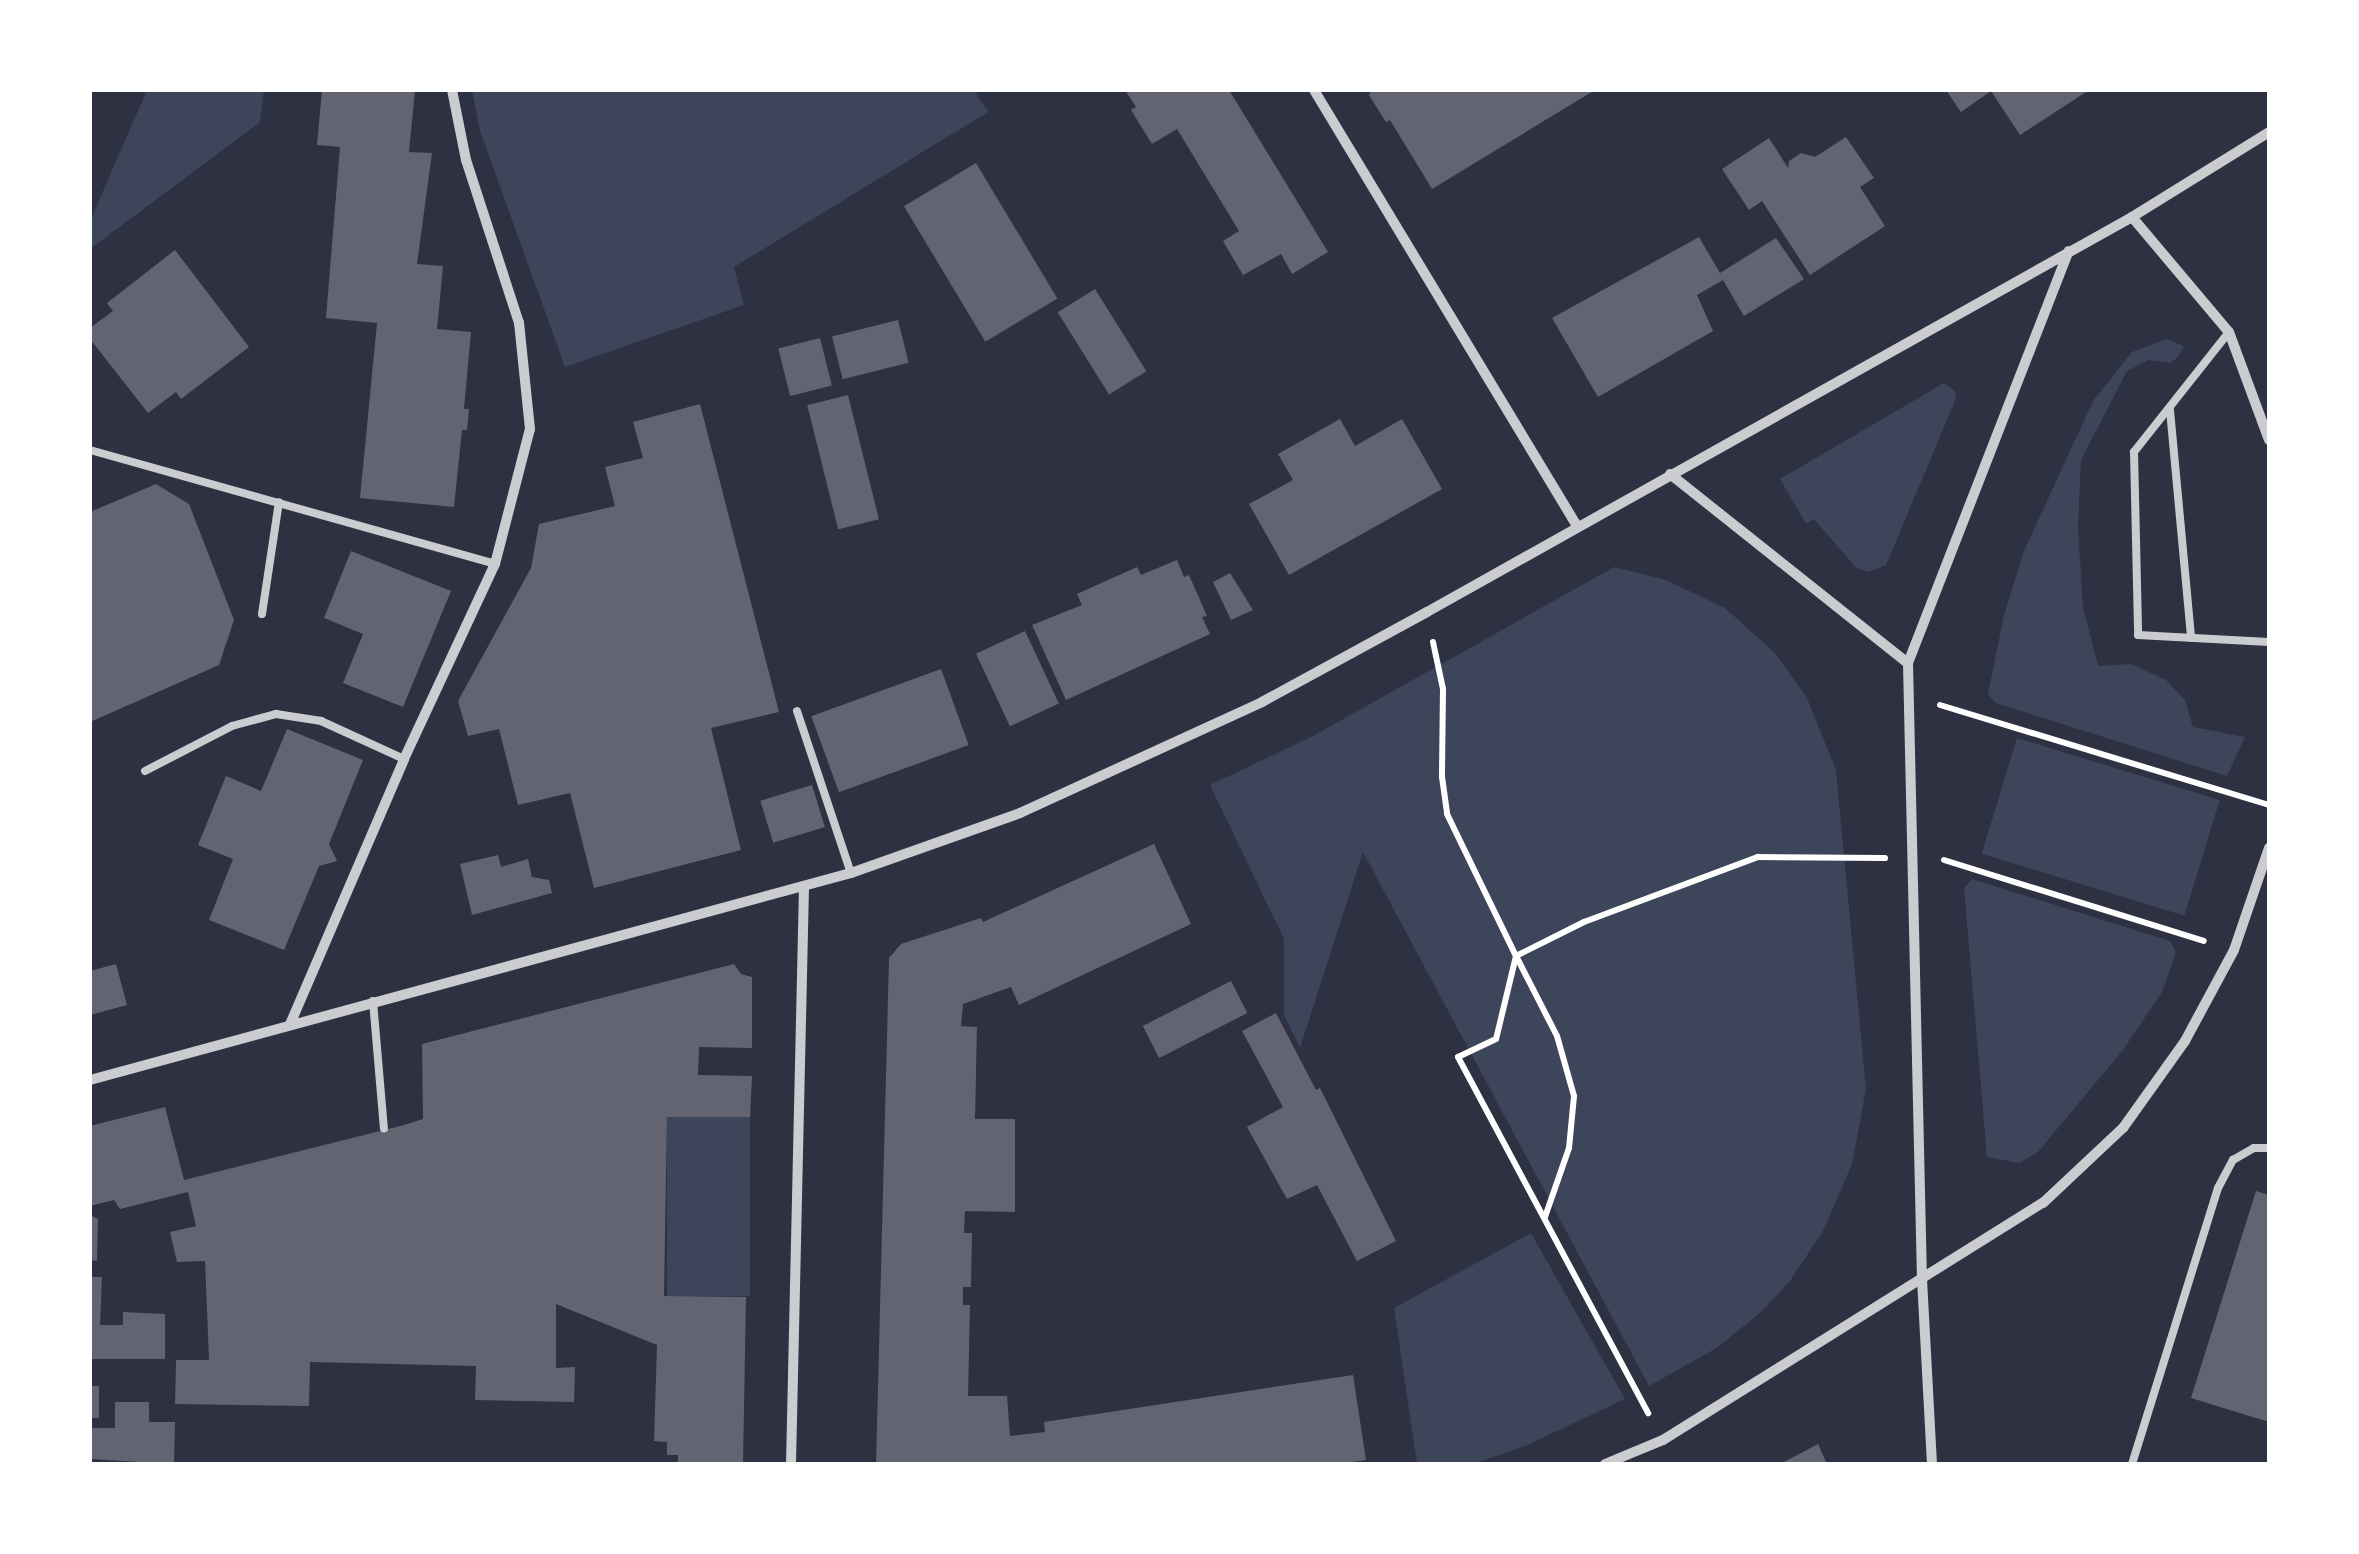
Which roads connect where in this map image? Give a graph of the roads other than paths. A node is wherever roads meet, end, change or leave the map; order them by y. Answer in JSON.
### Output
{"nodes":[{"id":1,"x":452,"y":90,"type":"edge"},
{"id":2,"x":1314,"y":90,"type":"edge"},
{"id":3,"x":2269,"y":132,"type":"edge"},
{"id":4,"x":2132,"y":217,"type":"junction"},
{"id":5,"x":2069,"y":252,"type":"junction"},
{"id":6,"x":2229,"y":332,"type":"junction"},
{"id":7,"x":2265,"y":409,"type":"edge"},
{"id":8,"x":2170,"y":410,"type":"junction"},
{"id":9,"x":2269,"y":440,"type":"edge"},
{"id":10,"x":90,"y":450,"type":"edge"},
{"id":11,"x":1670,"y":474,"type":"junction"},
{"id":12,"x":279,"y":502,"type":"junction"},
{"id":13,"x":1577,"y":526,"type":"junction"},
{"id":14,"x":495,"y":564,"type":"junction"},
{"id":15,"x":262,"y":614,"type":"dead end"},
{"id":16,"x":2192,"y":638,"type":"junction"},
{"id":17,"x":2269,"y":642,"type":"edge"},
{"id":18,"x":1908,"y":663,"type":"junction"},
{"id":19,"x":797,"y":711,"type":"dead end"},
{"id":20,"x":404,"y":759,"type":"junction"},
{"id":21,"x":144,"y":770,"type":"dead end"},
{"id":22,"x":2269,"y":848,"type":"edge"},
{"id":23,"x":851,"y":873,"type":"junction"},
{"id":24,"x":804,"y":886,"type":"junction"},
{"id":25,"x":372,"y":1001,"type":"junction"},
{"id":26,"x":291,"y":1022,"type":"junction"},
{"id":27,"x":90,"y":1080,"type":"edge"},
{"id":28,"x":384,"y":1129,"type":"dead end"},
{"id":29,"x":2269,"y":1148,"type":"edge"},
{"id":30,"x":1922,"y":1280,"type":"junction"},
{"id":31,"x":792,"y":1464,"type":"edge"},
{"id":32,"x":1605,"y":1464,"type":"edge"},
{"id":33,"x":1932,"y":1464,"type":"edge"},
{"id":34,"x":2132,"y":1464,"type":"edge"}],
"edges":[{"from":1,"to":14,"type":"street"},
{"from":2,"to":13,"type":"street"},
{"from":3,"to":4,"type":"street"},
{"from":4,"to":5,"type":"street"},
{"from":4,"to":6,"type":"street"},
{"from":5,"to":11,"type":"street"},
{"from":5,"to":18,"type":"street"},
{"from":6,"to":7,"type":"street"},
{"from":6,"to":8,"type":"lane"},
{"from":7,"to":9,"type":"street"},
{"from":8,"to":16,"type":"lane"},
{"from":8,"to":16,"type":"lane"},
{"from":10,"to":12,"type":"lane"},
{"from":11,"to":13,"type":"street"},
{"from":11,"to":18,"type":"street"},
{"from":12,"to":14,"type":"lane"},
{"from":12,"to":15,"type":"lane"},
{"from":13,"to":23,"type":"street"},
{"from":14,"to":20,"type":"street"},
{"from":16,"to":17,"type":"lane"},
{"from":18,"to":30,"type":"street"},
{"from":19,"to":23,"type":"lane"},
{"from":20,"to":21,"type":"lane"},
{"from":20,"to":26,"type":"street"},
{"from":22,"to":30,"type":"street"},
{"from":23,"to":24,"type":"street"},
{"from":24,"to":25,"type":"street"},
{"from":24,"to":31,"type":"street"},
{"from":25,"to":26,"type":"street"},
{"from":25,"to":28,"type":"lane"},
{"from":26,"to":27,"type":"street"},
{"from":29,"to":34,"type":"lane"},
{"from":30,"to":32,"type":"street"},
{"from":30,"to":33,"type":"street"}]}
